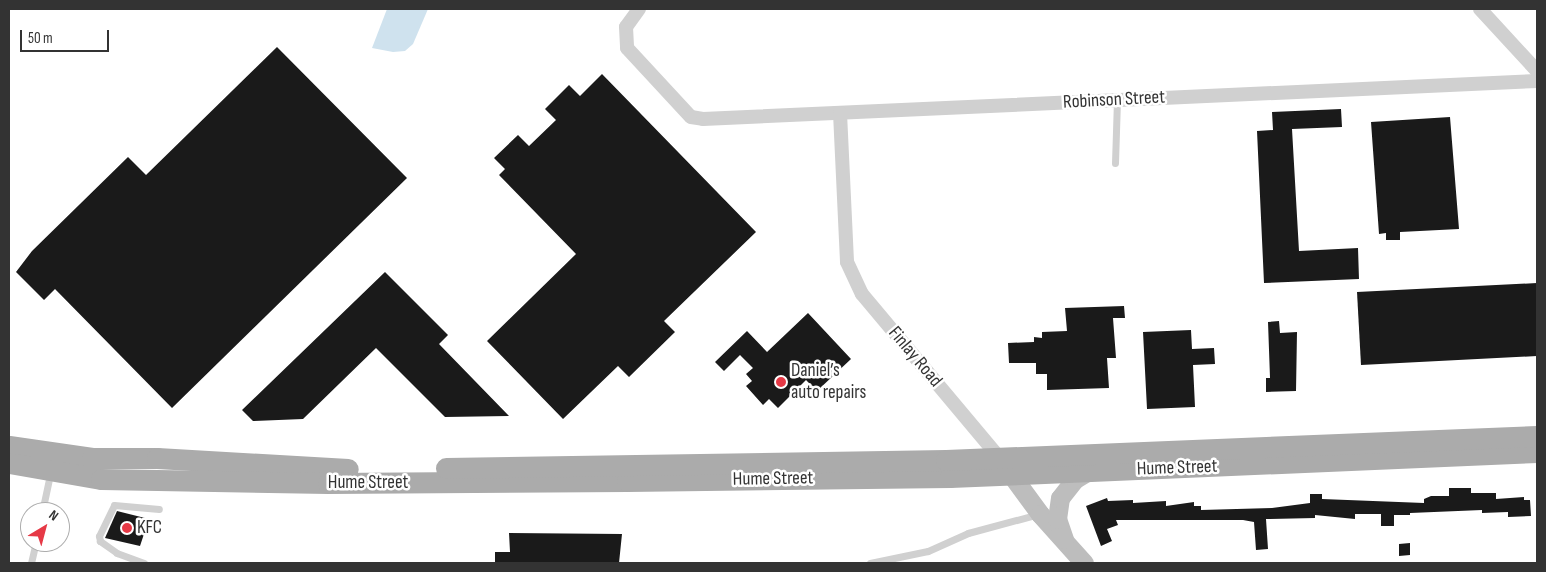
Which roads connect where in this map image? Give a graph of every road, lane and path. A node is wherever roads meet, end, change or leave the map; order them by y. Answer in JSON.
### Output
{"nodes":[{"id":1,"x":639,"y":9,"type":"edge"},
{"id":2,"x":1480,"y":9,"type":"edge"},
{"id":3,"x":1537,"y":71,"type":"edge"},
{"id":4,"x":1537,"y":81,"type":"edge"},
{"id":5,"x":1117,"y":100,"type":"junction"},
{"id":6,"x":840,"y":112,"type":"junction"},
{"id":7,"x":1115,"y":164,"type":"dead end"},
{"id":8,"x":1537,"y":436,"type":"edge"},
{"id":9,"x":9,"y":446,"type":"edge"},
{"id":10,"x":1537,"y":452,"type":"edge"},
{"id":11,"x":9,"y":463,"type":"edge"},
{"id":12,"x":1005,"y":466,"type":"junction"},
{"id":13,"x":1090,"y":470,"type":"junction"},
{"id":14,"x":51,"y":472,"type":"junction"},
{"id":15,"x":44,"y":502,"type":"edge"},
{"id":16,"x":159,"y":510,"type":"dead end"},
{"id":17,"x":1040,"y":514,"type":"junction"},
{"id":18,"x":1068,"y":547,"type":"junction"},
{"id":19,"x":902,"y":558,"type":"junction"},
{"id":20,"x":144,"y":563,"type":"edge"},
{"id":21,"x":870,"y":563,"type":"edge"},
{"id":22,"x":894,"y":563,"type":"edge"},
{"id":23,"x":1084,"y":563,"type":"edge"}],
"edges":[{"from":1,"to":6,"type":"street","name":"Robinson Street"},
{"from":2,"to":3,"type":"street"},
{"from":4,"to":5,"type":"street","name":"Robinson Street"},
{"from":5,"to":6,"type":"street","name":"Robinson Street"},
{"from":5,"to":7,"type":"lane"},
{"from":6,"to":12,"type":"street","name":"Finlay Road"},
{"from":8,"to":12,"type":"main road","name":"Hume Street"},
{"from":9,"to":12,"type":"main road","name":"Hume Street"},
{"from":10,"to":13,"type":"main road","name":"Hume Street"},
{"from":11,"to":14,"type":"main road","name":"Hume Street"},
{"from":12,"to":13,"type":"main road","name":"Hume Street"},
{"from":12,"to":14,"type":"main road","name":"Hume Street"},
{"from":12,"to":17,"type":"street","name":"Finlay Road"},
{"from":13,"to":18,"type":"street"},
{"from":14,"to":15,"type":"lane"},
{"from":16,"to":20,"type":"lane"},
{"from":17,"to":18,"type":"street","name":"Finlay Road"},
{"from":17,"to":19,"type":"lane"},
{"from":18,"to":23,"type":"street","name":"Finlay Road"},
{"from":19,"to":21,"type":"lane"},
{"from":19,"to":22,"type":"lane"}]}
